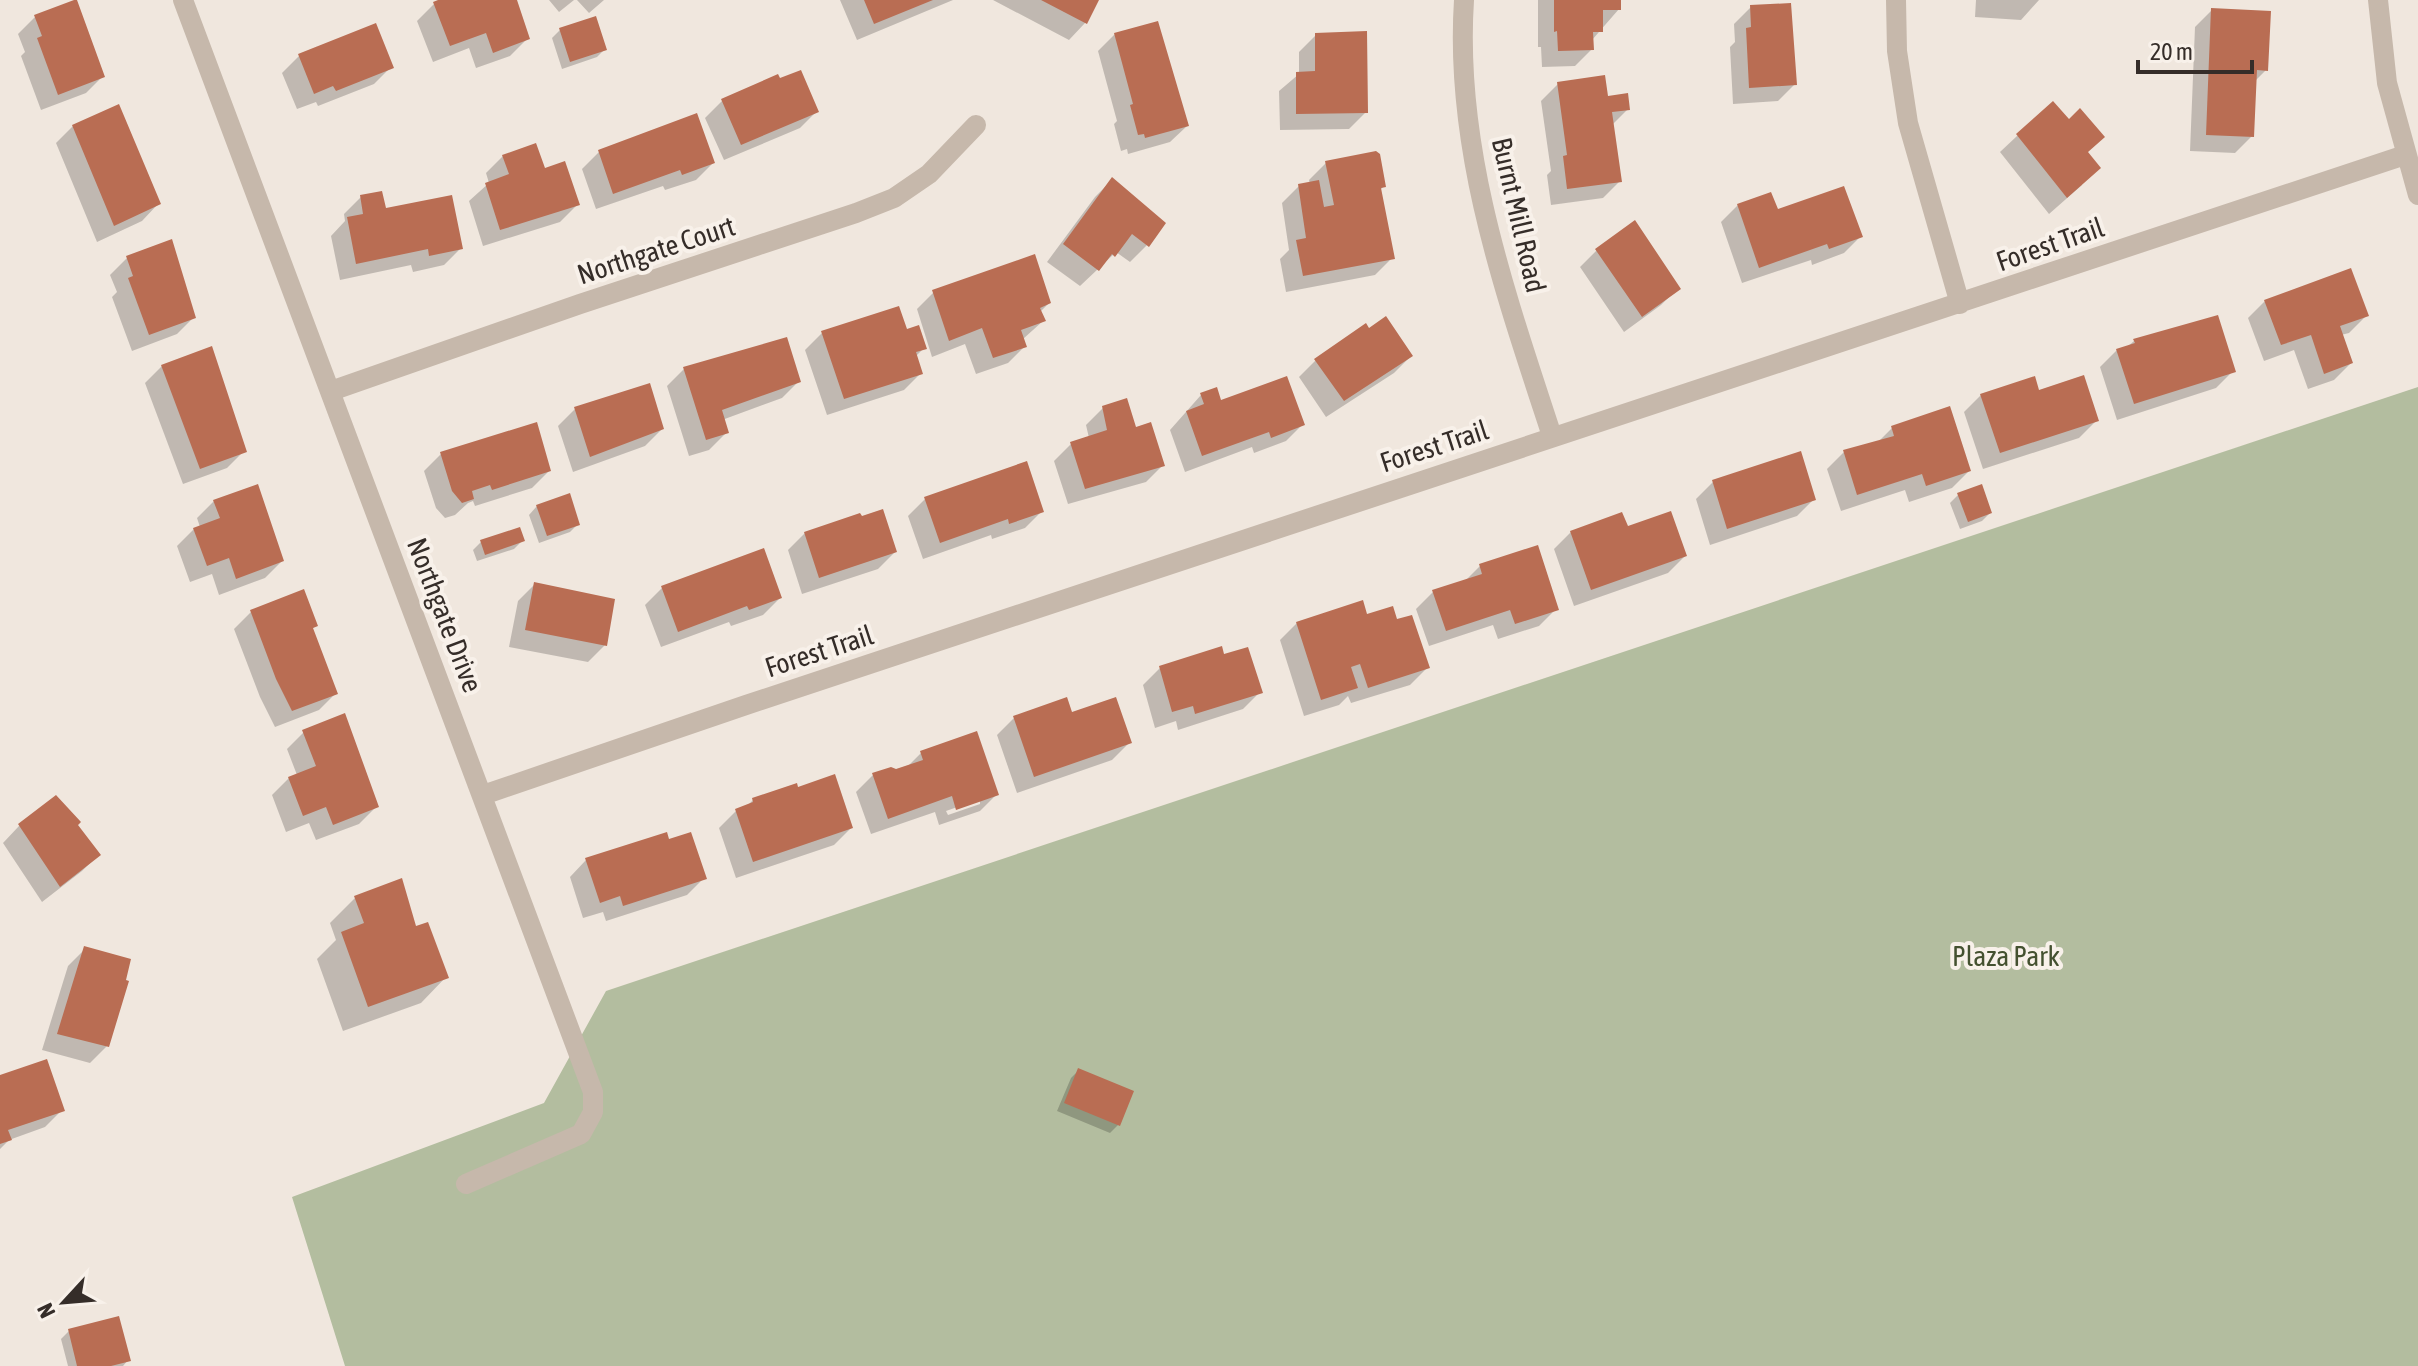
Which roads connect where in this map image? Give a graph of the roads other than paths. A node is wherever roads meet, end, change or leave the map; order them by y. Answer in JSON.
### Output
{"nodes":[{"id":1,"x":183,"y":0,"type":"edge"},
{"id":2,"x":1464,"y":0,"type":"edge"},
{"id":3,"x":1896,"y":0,"type":"edge"},
{"id":4,"x":2378,"y":0,"type":"edge"},
{"id":5,"x":976,"y":125,"type":"dead end"},
{"id":6,"x":2405,"y":155,"type":"junction"},
{"id":7,"x":2418,"y":195,"type":"edge"},
{"id":8,"x":1960,"y":304,"type":"junction"},
{"id":9,"x":331,"y":391,"type":"junction"},
{"id":10,"x":1552,"y":436,"type":"junction"},
{"id":11,"x":483,"y":795,"type":"junction"},
{"id":12,"x":466,"y":1184,"type":"dead end"}],
"edges":[{"from":1,"to":9,"type":"street","name":"Northgate Drive"},
{"from":2,"to":10,"type":"street","name":"Burnt Mill Road"},
{"from":3,"to":8,"type":"street"},
{"from":4,"to":6,"type":"street"},
{"from":5,"to":9,"type":"street","name":"Northgate Court"},
{"from":6,"to":7,"type":"street"},
{"from":6,"to":8,"type":"street","name":"Forest Trail"},
{"from":8,"to":10,"type":"street","name":"Forest Trail"},
{"from":9,"to":11,"type":"street","name":"Northgate Drive"},
{"from":10,"to":11,"type":"street","name":"Forest Trail"},
{"from":11,"to":12,"type":"street","name":"Northgate Drive"}]}
